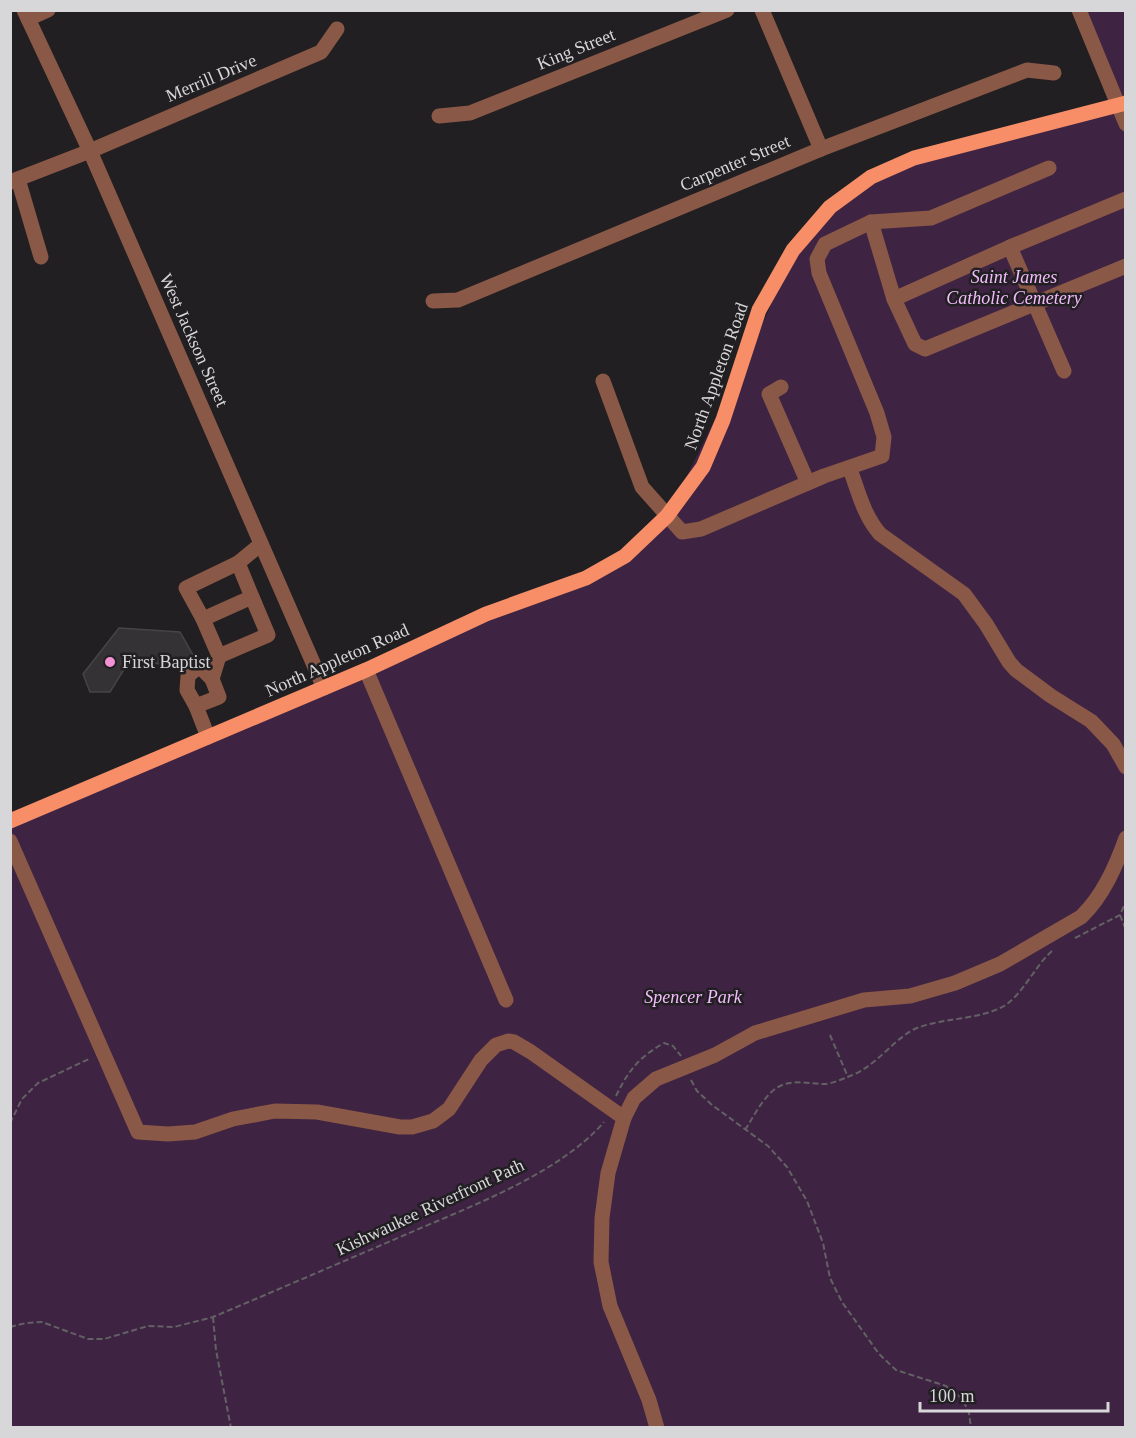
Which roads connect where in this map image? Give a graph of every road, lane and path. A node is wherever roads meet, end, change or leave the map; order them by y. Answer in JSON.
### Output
{"nodes":[{"id":1,"x":48,"y":10,"type":"edge"},
{"id":2,"x":726,"y":10,"type":"edge"},
{"id":3,"x":762,"y":10,"type":"edge"},
{"id":4,"x":1079,"y":10,"type":"edge"},
{"id":5,"x":26,"y":14,"type":"edge"},
{"id":6,"x":337,"y":29,"type":"dead end"},
{"id":7,"x":1125,"y":40,"type":"edge"},
{"id":8,"x":1125,"y":58,"type":"edge"},
{"id":9,"x":1054,"y":74,"type":"dead end"},
{"id":10,"x":1122,"y":104,"type":"edge"},
{"id":11,"x":439,"y":116,"type":"dead end"},
{"id":12,"x":1125,"y":124,"type":"edge"},
{"id":13,"x":820,"y":148,"type":"junction"},
{"id":14,"x":90,"y":151,"type":"junction"},
{"id":15,"x":1049,"y":168,"type":"dead end"},
{"id":16,"x":14,"y":181,"type":"edge"},
{"id":17,"x":1125,"y":199,"type":"edge"},
{"id":18,"x":871,"y":222,"type":"junction"},
{"id":19,"x":1010,"y":247,"type":"junction"},
{"id":20,"x":41,"y":257,"type":"dead end"},
{"id":21,"x":1125,"y":266,"type":"edge"},
{"id":22,"x":894,"y":299,"type":"junction"},
{"id":23,"x":434,"y":302,"type":"dead end"},
{"id":24,"x":1034,"y":303,"type":"junction"},
{"id":25,"x":1064,"y":371,"type":"dead end"},
{"id":26,"x":603,"y":381,"type":"dead end"},
{"id":27,"x":781,"y":387,"type":"dead end"},
{"id":28,"x":850,"y":469,"type":"junction"},
{"id":29,"x":808,"y":483,"type":"junction"},
{"id":30,"x":667,"y":516,"type":"junction"},
{"id":31,"x":261,"y":544,"type":"junction"},
{"id":32,"x":238,"y":563,"type":"junction"},
{"id":33,"x":252,"y":597,"type":"junction"},
{"id":34,"x":203,"y":619,"type":"junction"},
{"id":35,"x":219,"y":656,"type":"junction"},
{"id":36,"x":366,"y":670,"type":"junction"},
{"id":37,"x":212,"y":679,"type":"junction"},
{"id":38,"x":324,"y":687,"type":"junction"},
{"id":39,"x":196,"y":706,"type":"junction"},
{"id":40,"x":208,"y":737,"type":"junction"},
{"id":41,"x":1125,"y":767,"type":"edge"},
{"id":42,"x":10,"y":821,"type":"edge"},
{"id":43,"x":1125,"y":838,"type":"edge"},
{"id":44,"x":10,"y":841,"type":"edge"},
{"id":45,"x":1125,"y":901,"type":"edge"},
{"id":46,"x":1120,"y":915,"type":"junction"},
{"id":47,"x":1125,"y":930,"type":"edge"},
{"id":48,"x":1073,"y":938,"type":"dead end"},
{"id":49,"x":1056,"y":947,"type":"dead end"},
{"id":50,"x":506,"y":1000,"type":"dead end"},
{"id":51,"x":830,"y":1035,"type":"dead end"},
{"id":52,"x":103,"y":1053,"type":"junction"},
{"id":53,"x":684,"y":1067,"type":"junction"},
{"id":54,"x":848,"y":1077,"type":"junction"},
{"id":55,"x":618,"y":1115,"type":"junction"},
{"id":56,"x":10,"y":1123,"type":"edge"},
{"id":57,"x":745,"y":1130,"type":"junction"},
{"id":58,"x":213,"y":1317,"type":"junction"},
{"id":59,"x":10,"y":1327,"type":"edge"},
{"id":60,"x":231,"y":1428,"type":"edge"},
{"id":61,"x":657,"y":1428,"type":"edge"},
{"id":62,"x":971,"y":1428,"type":"edge"}],
"edges":[{"from":1,"to":5,"type":"street"},
{"from":2,"to":11,"type":"street","name":"King Street"},
{"from":3,"to":13,"type":"street"},
{"from":4,"to":10,"type":"street"},
{"from":5,"to":14,"type":"street","name":"West Jackson Street"},
{"from":6,"to":14,"type":"street","name":"Merrill Drive"},
{"from":7,"to":8,"type":"path"},
{"from":9,"to":13,"type":"street","name":"Carpenter Street"},
{"from":10,"to":12,"type":"street"},
{"from":10,"to":30,"type":"main road","name":"North Appleton Road"},
{"from":13,"to":23,"type":"street","name":"Carpenter Street"},
{"from":14,"to":16,"type":"street","name":"Merrill Drive"},
{"from":14,"to":31,"type":"street","name":"West Jackson Street"},
{"from":15,"to":18,"type":"street"},
{"from":16,"to":20,"type":"street"},
{"from":17,"to":19,"type":"street"},
{"from":18,"to":22,"type":"street"},
{"from":18,"to":28,"type":"street"},
{"from":19,"to":22,"type":"street"},
{"from":19,"to":24,"type":"street"},
{"from":21,"to":24,"type":"street"},
{"from":22,"to":24,"type":"street"},
{"from":24,"to":25,"type":"street"},
{"from":26,"to":30,"type":"street"},
{"from":27,"to":29,"type":"street"},
{"from":28,"to":29,"type":"street"},
{"from":28,"to":41,"type":"street"},
{"from":29,"to":30,"type":"street"},
{"from":30,"to":36,"type":"main road","name":"North Appleton Road"},
{"from":31,"to":32,"type":"street"},
{"from":31,"to":38,"type":"street","name":"West Jackson Street"},
{"from":32,"to":33,"type":"street"},
{"from":32,"to":34,"type":"street"},
{"from":33,"to":34,"type":"street"},
{"from":33,"to":35,"type":"street"},
{"from":34,"to":35,"type":"street"},
{"from":35,"to":37,"type":"street"},
{"from":36,"to":38,"type":"main road","name":"North Appleton Road"},
{"from":36,"to":50,"type":"street"},
{"from":37,"to":39,"type":"street"},
{"from":37,"to":39,"type":"street"},
{"from":38,"to":40,"type":"main road","name":"North Appleton Road"},
{"from":39,"to":40,"type":"street"},
{"from":40,"to":42,"type":"main road","name":"North Appleton Road"},
{"from":43,"to":53,"type":"street"},
{"from":44,"to":52,"type":"street"},
{"from":45,"to":46,"type":"path"},
{"from":46,"to":47,"type":"path"},
{"from":46,"to":48,"type":"path"},
{"from":49,"to":54,"type":"path"},
{"from":51,"to":54,"type":"path"},
{"from":52,"to":55,"type":"street"},
{"from":52,"to":56,"type":"path"},
{"from":53,"to":55,"type":"street"},
{"from":53,"to":55,"type":"path","name":"Kishwaukee Riverfront Path"},
{"from":53,"to":57,"type":"path","name":"Kishwaukee Riverfront Path"},
{"from":54,"to":57,"type":"path"},
{"from":55,"to":58,"type":"path","name":"Kishwaukee Riverfront Path"},
{"from":55,"to":61,"type":"street"},
{"from":57,"to":62,"type":"path","name":"Kishwaukee Riverfront Path"},
{"from":58,"to":59,"type":"path","name":"Kishwaukee Riverfront Path"},
{"from":58,"to":60,"type":"path"}]}
